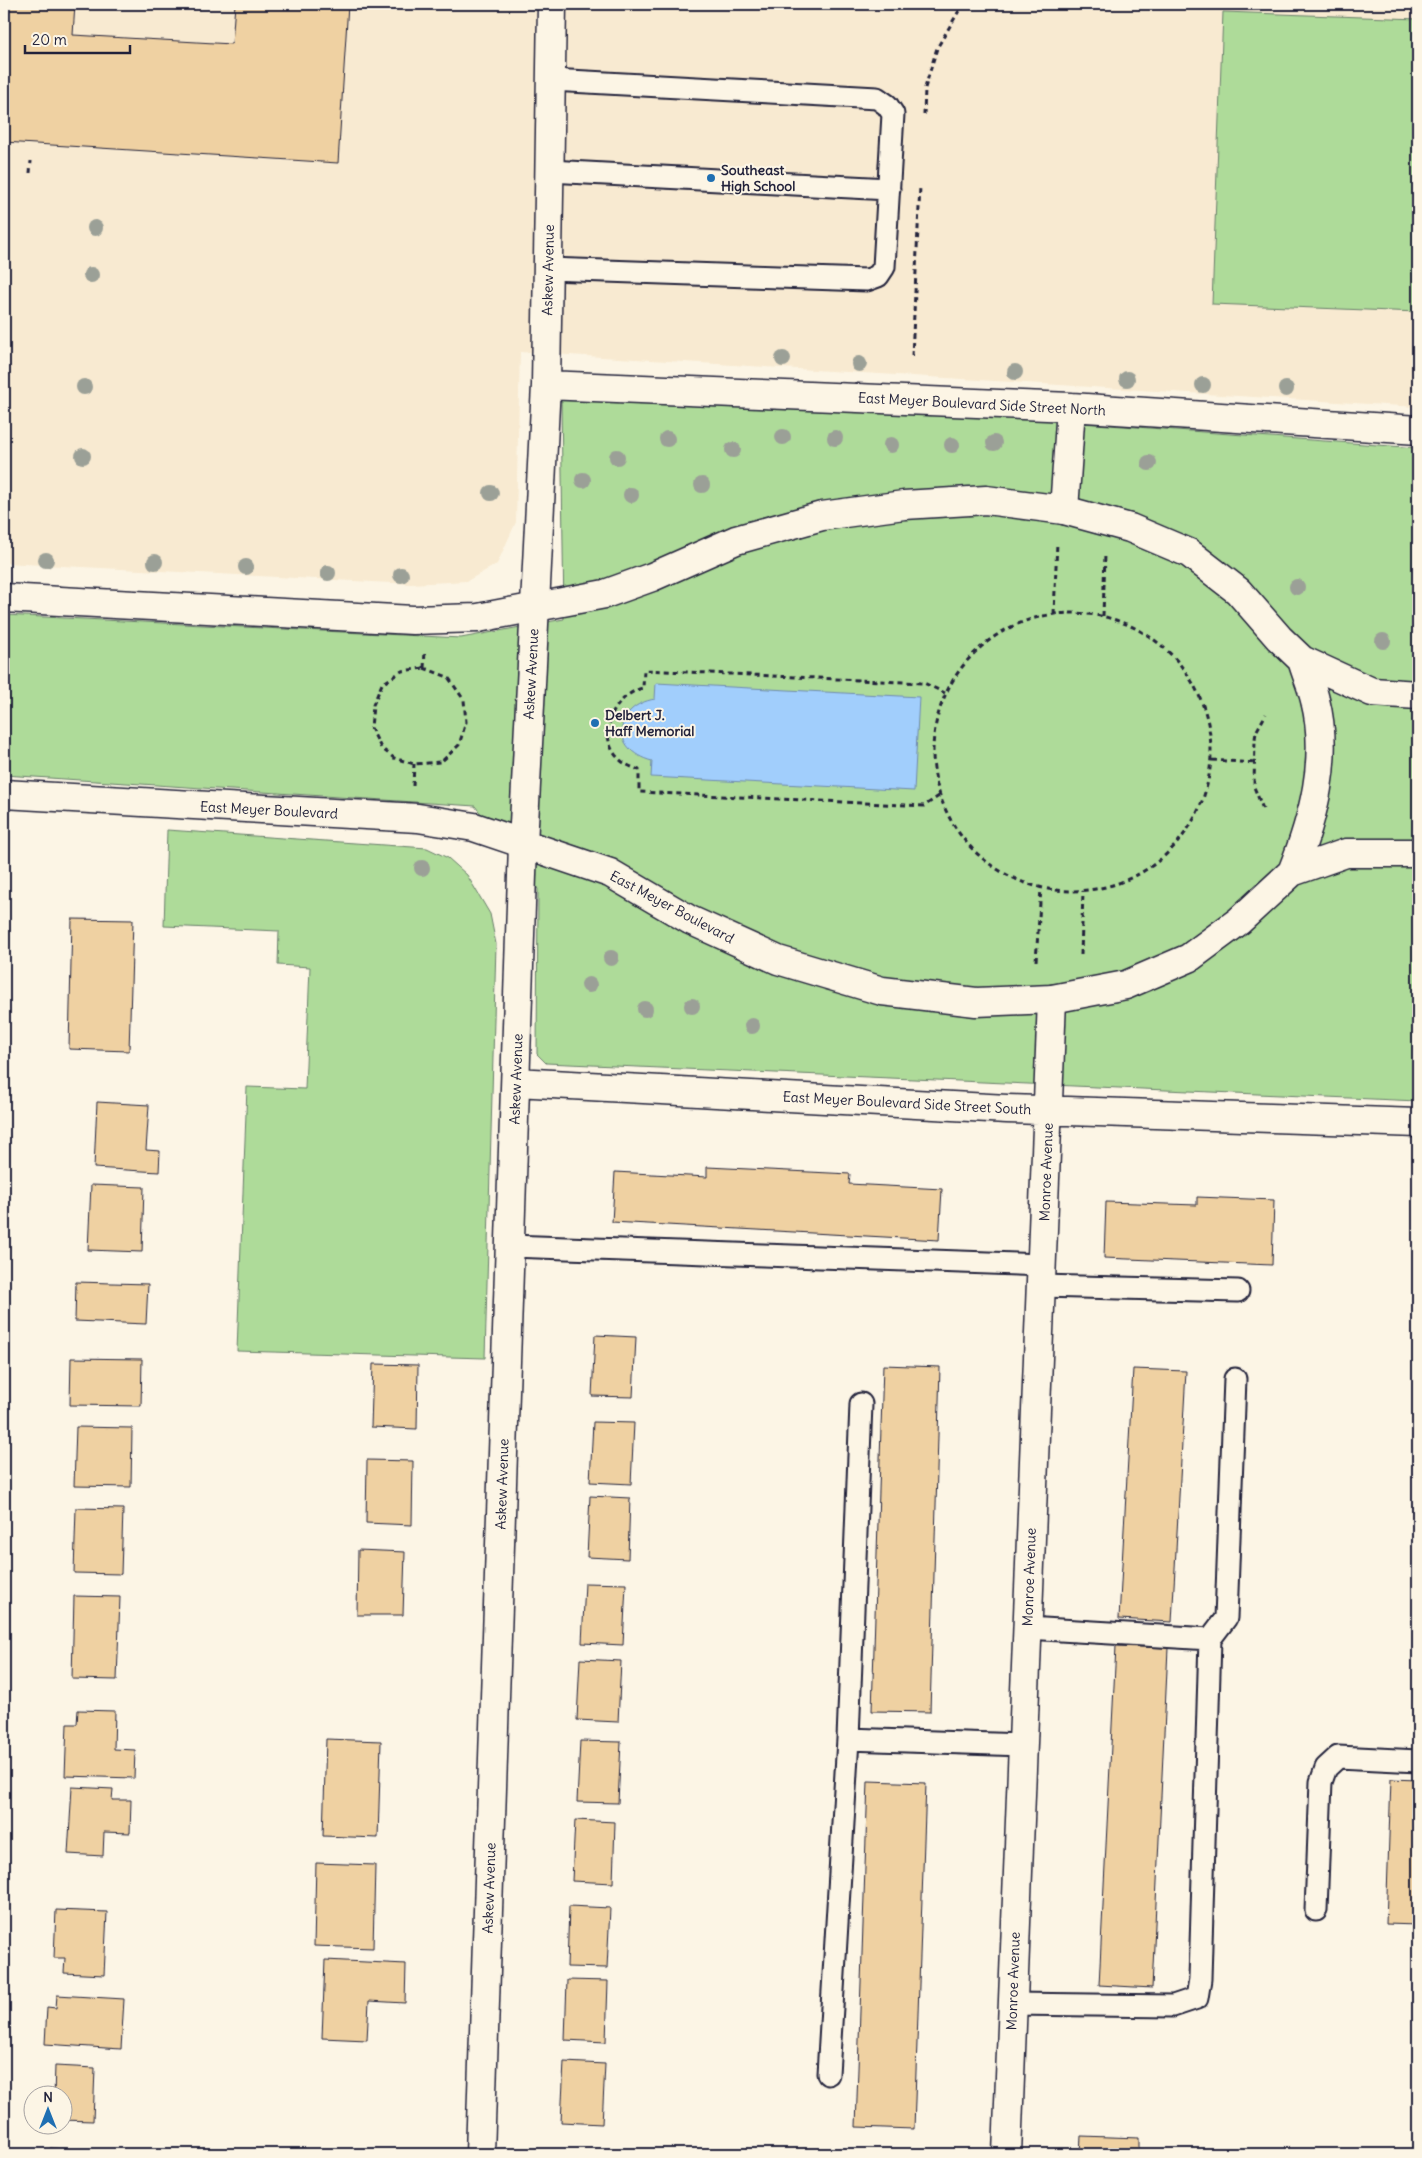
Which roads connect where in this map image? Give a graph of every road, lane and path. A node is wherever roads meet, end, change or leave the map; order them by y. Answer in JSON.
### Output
{"nodes":[{"id":1,"x":552,"y":4,"type":"edge"},
{"id":2,"x":963,"y":4,"type":"edge"},
{"id":3,"x":551,"y":80,"type":"junction"},
{"id":4,"x":924,"y":118,"type":"dead end"},
{"id":5,"x":31,"y":162,"type":"dead end"},
{"id":6,"x":549,"y":171,"type":"junction"},
{"id":7,"x":30,"y":173,"type":"dead end"},
{"id":8,"x":921,"y":178,"type":"dead end"},
{"id":9,"x":889,"y":189,"type":"junction"},
{"id":10,"x":548,"y":269,"type":"junction"},
{"id":11,"x":912,"y":356,"type":"dead end"},
{"id":12,"x":546,"y":385,"type":"junction"},
{"id":13,"x":1071,"y":407,"type":"junction"},
{"id":14,"x":1418,"y":430,"type":"edge"},
{"id":15,"x":1064,"y":510,"type":"junction"},
{"id":16,"x":1057,"y":538,"type":"dead end"},
{"id":17,"x":1105,"y":552,"type":"dead end"},
{"id":18,"x":4,"y":598,"type":"edge"},
{"id":19,"x":535,"y":608,"type":"junction"},
{"id":20,"x":1054,"y":614,"type":"junction"},
{"id":21,"x":1103,"y":616,"type":"junction"},
{"id":22,"x":1302,"y":660,"type":"junction"},
{"id":23,"x":945,"y":693,"type":"junction"},
{"id":24,"x":1418,"y":695,"type":"edge"},
{"id":25,"x":1266,"y":714,"type":"dead end"},
{"id":26,"x":381,"y":748,"type":"joint"},
{"id":27,"x":1212,"y":760,"type":"junction"},
{"id":28,"x":1255,"y":763,"type":"junction"},
{"id":29,"x":4,"y":794,"type":"edge"},
{"id":30,"x":939,"y":796,"type":"junction"},
{"id":31,"x":1263,"y":809,"type":"dead end"},
{"id":32,"x":523,"y":844,"type":"junction"},
{"id":33,"x":1418,"y":853,"type":"edge"},
{"id":34,"x":1292,"y":872,"type":"junction"},
{"id":35,"x":1041,"y":888,"type":"junction"},
{"id":36,"x":1084,"y":891,"type":"junction"},
{"id":37,"x":1081,"y":956,"type":"dead end"},
{"id":38,"x":1036,"y":961,"type":"dead end"},
{"id":39,"x":1052,"y":999,"type":"junction"},
{"id":40,"x":516,"y":1082,"type":"junction"},
{"id":41,"x":1049,"y":1111,"type":"junction"},
{"id":42,"x":1418,"y":1123,"type":"edge"},
{"id":43,"x":510,"y":1246,"type":"junction"},
{"id":44,"x":1042,"y":1275,"type":"junction"},
{"id":45,"x":1238,"y":1291,"type":"dead end"},
{"id":46,"x":1235,"y":1379,"type":"dead end"},
{"id":47,"x":862,"y":1404,"type":"dead end"},
{"id":48,"x":1027,"y":1628,"type":"junction"},
{"id":49,"x":1210,"y":1639,"type":"junction"},
{"id":50,"x":848,"y":1739,"type":"junction"},
{"id":51,"x":1023,"y":1745,"type":"junction"},
{"id":52,"x":1418,"y":1761,"type":"edge"},
{"id":53,"x":1316,"y":1910,"type":"dead end"},
{"id":54,"x":1012,"y":2004,"type":"junction"},
{"id":55,"x":828,"y":2074,"type":"dead end"},
{"id":56,"x":480,"y":2154,"type":"edge"},
{"id":57,"x":1007,"y":2154,"type":"edge"}],
"edges":[{"from":1,"to":3,"type":"street","name":"Askew Avenue"},
{"from":2,"to":4,"type":"path"},
{"from":3,"to":6,"type":"street","name":"Askew Avenue"},
{"from":3,"to":9,"type":"lane"},
{"from":5,"to":7,"type":"path"},
{"from":6,"to":9,"type":"lane"},
{"from":6,"to":10,"type":"street","name":"Askew Avenue"},
{"from":8,"to":11,"type":"path"},
{"from":9,"to":10,"type":"lane"},
{"from":10,"to":12,"type":"street","name":"Askew Avenue"},
{"from":12,"to":13,"type":"street","name":"East Meyer Boulevard Side Street North"},
{"from":12,"to":19,"type":"street","name":"Askew Avenue"},
{"from":13,"to":14,"type":"street","name":"East Meyer Boulevard Side Street North"},
{"from":13,"to":15,"type":"street"},
{"from":15,"to":19,"type":"street"},
{"from":15,"to":22,"type":"street"},
{"from":16,"to":20,"type":"path"},
{"from":17,"to":21,"type":"path"},
{"from":18,"to":19,"type":"street"},
{"from":19,"to":32,"type":"street","name":"Askew Avenue"},
{"from":20,"to":21,"type":"path"},
{"from":20,"to":23,"type":"path"},
{"from":21,"to":27,"type":"path"},
{"from":22,"to":24,"type":"street"},
{"from":22,"to":34,"type":"street"},
{"from":23,"to":30,"type":"path"},
{"from":23,"to":30,"type":"path"},
{"from":25,"to":28,"type":"path"},
{"from":26,"to":26,"type":"path"},
{"from":27,"to":28,"type":"path"},
{"from":27,"to":36,"type":"path"},
{"from":28,"to":31,"type":"path"},
{"from":29,"to":32,"type":"street","name":"East Meyer Boulevard"},
{"from":30,"to":35,"type":"path"},
{"from":32,"to":39,"type":"street","name":"East Meyer Boulevard"},
{"from":32,"to":40,"type":"street","name":"Askew Avenue"},
{"from":33,"to":34,"type":"street","name":"East Meyer Boulevard"},
{"from":34,"to":39,"type":"street","name":"East Meyer Boulevard"},
{"from":35,"to":36,"type":"path"},
{"from":35,"to":38,"type":"path"},
{"from":36,"to":37,"type":"path"},
{"from":39,"to":41,"type":"street","name":"Monroe Avenue"},
{"from":40,"to":41,"type":"street","name":"East Meyer Boulevard Side Street South"},
{"from":40,"to":43,"type":"street","name":"Askew Avenue"},
{"from":41,"to":42,"type":"street","name":"East Meyer Boulevard Side Street South"},
{"from":41,"to":44,"type":"street","name":"Monroe Avenue"},
{"from":43,"to":44,"type":"lane"},
{"from":43,"to":56,"type":"street","name":"Askew Avenue"},
{"from":44,"to":45,"type":"lane"},
{"from":44,"to":48,"type":"street","name":"Monroe Avenue"},
{"from":46,"to":49,"type":"lane"},
{"from":47,"to":50,"type":"lane"},
{"from":48,"to":49,"type":"lane"},
{"from":48,"to":51,"type":"street","name":"Monroe Avenue"},
{"from":49,"to":54,"type":"lane"},
{"from":50,"to":51,"type":"lane"},
{"from":50,"to":55,"type":"lane"},
{"from":51,"to":54,"type":"street","name":"Monroe Avenue"},
{"from":52,"to":53,"type":"lane"},
{"from":54,"to":57,"type":"street","name":"Monroe Avenue"}]}
